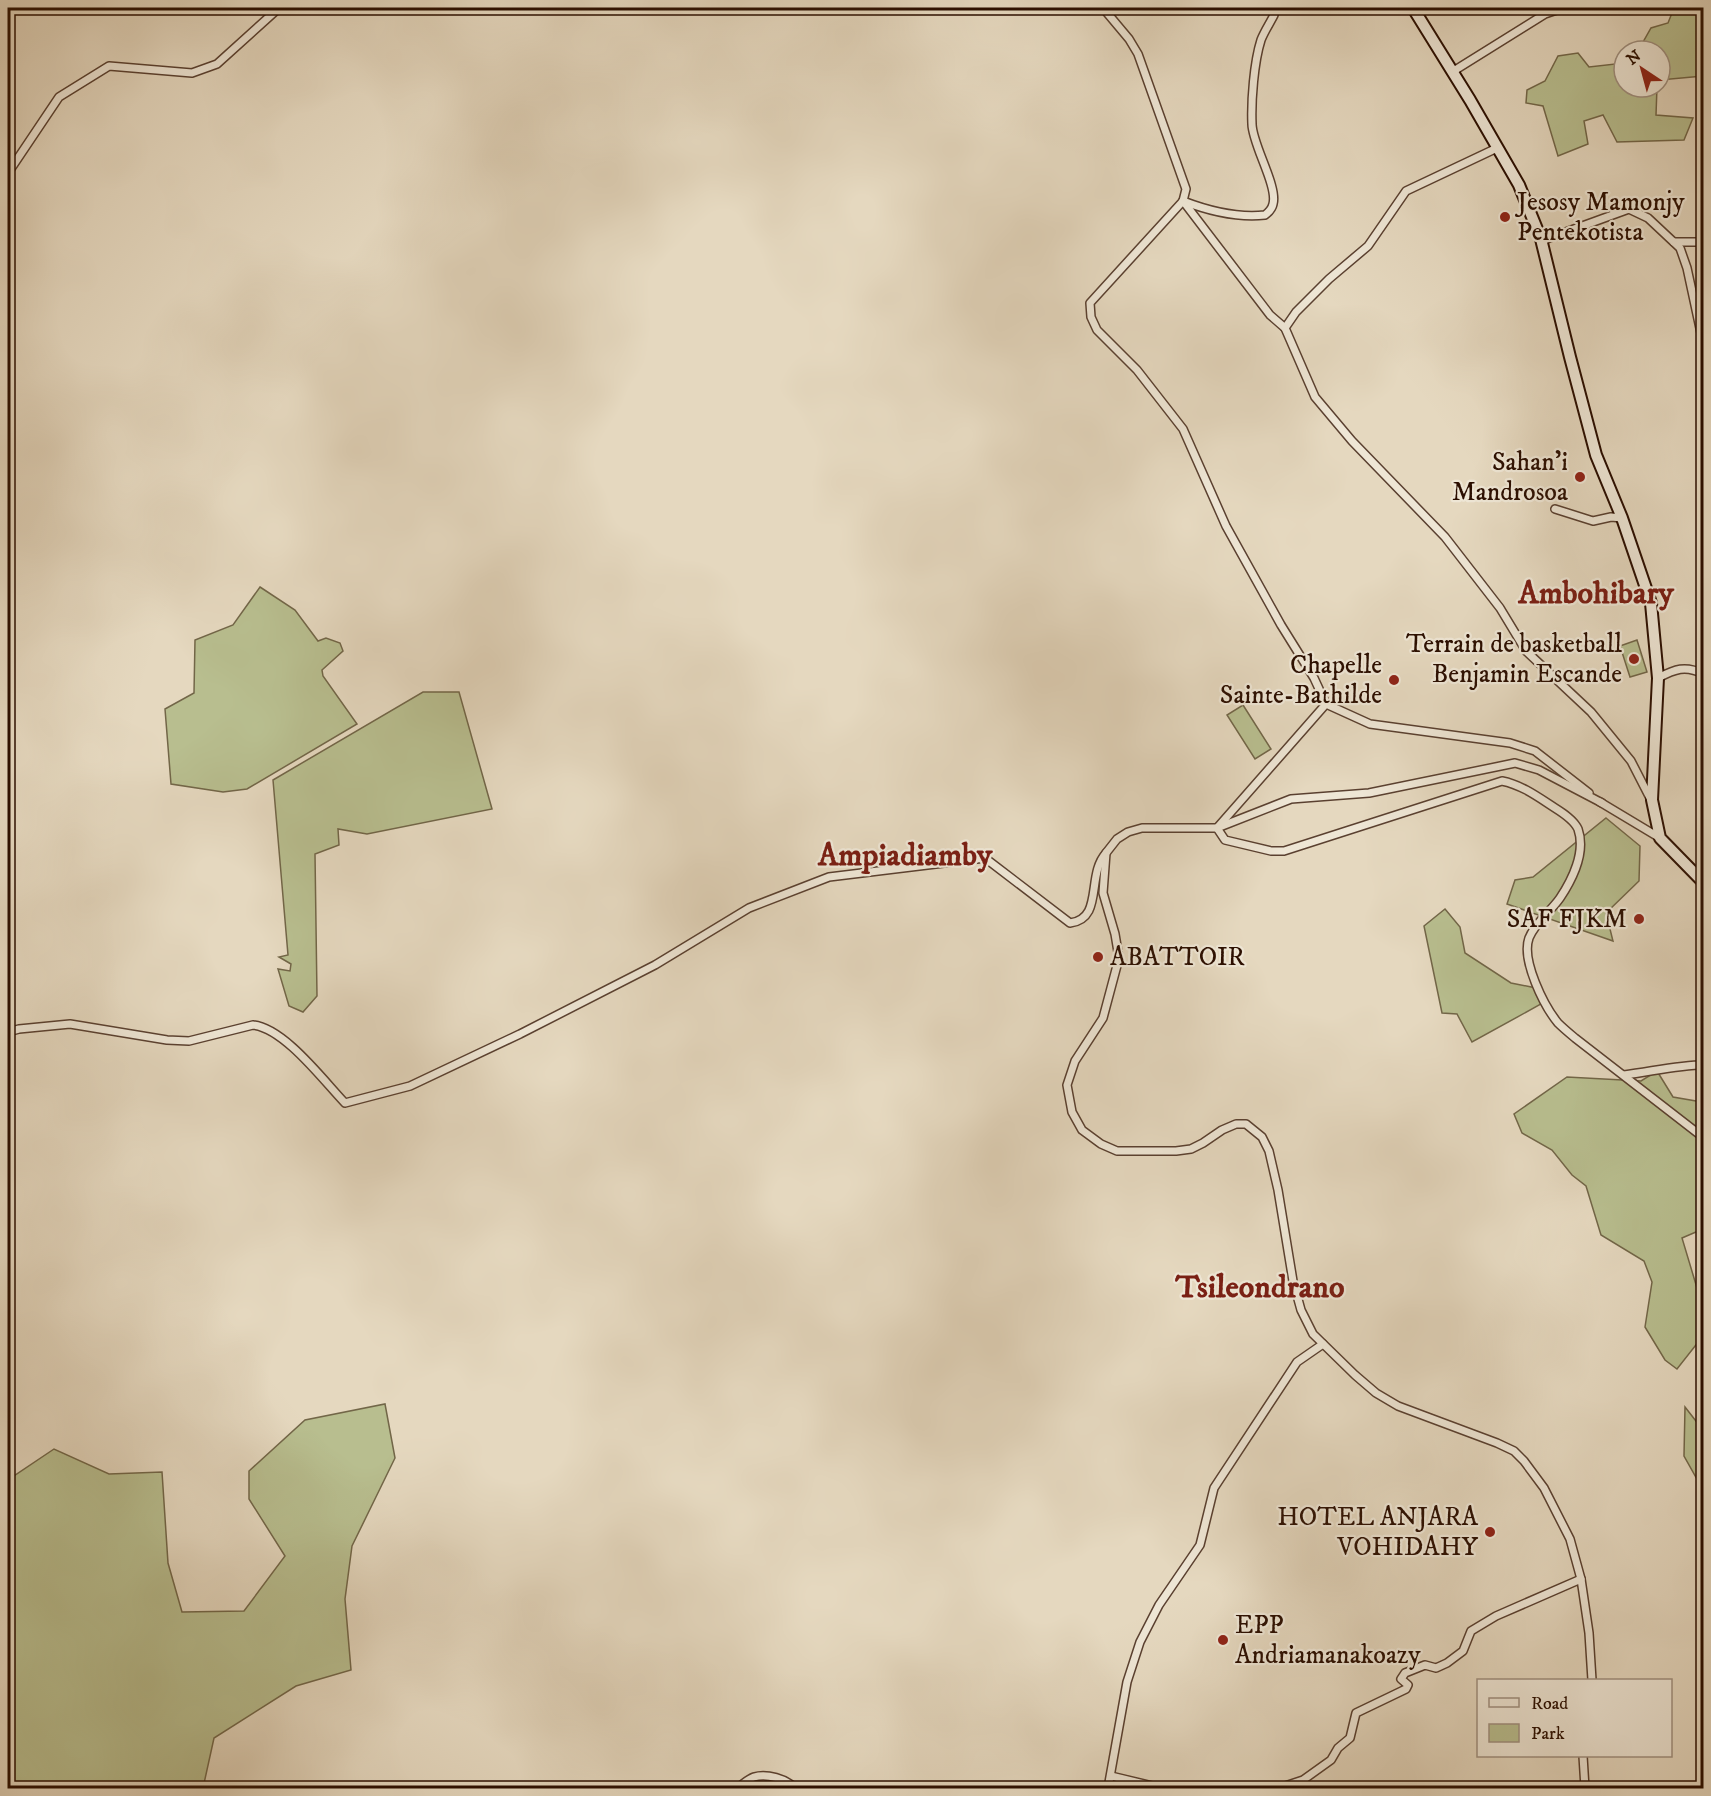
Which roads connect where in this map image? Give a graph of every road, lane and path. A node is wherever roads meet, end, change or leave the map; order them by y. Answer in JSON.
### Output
{"nodes":[{"id":1,"x":279,"y":8,"type":"edge"},
{"id":2,"x":1103,"y":8,"type":"edge"},
{"id":3,"x":1272,"y":8,"type":"edge"},
{"id":4,"x":1413,"y":8,"type":"edge"},
{"id":5,"x":1563,"y":8,"type":"edge"},
{"id":6,"x":1452,"y":72,"type":"junction"},
{"id":7,"x":1497,"y":148,"type":"junction"},
{"id":8,"x":8,"y":173,"type":"edge"},
{"id":9,"x":1183,"y":201,"type":"junction"},
{"id":10,"x":1541,"y":241,"type":"junction"},
{"id":11,"x":1674,"y":242,"type":"junction"},
{"id":12,"x":1704,"y":242,"type":"edge"},
{"id":13,"x":1285,"y":328,"type":"junction"},
{"id":14,"x":1704,"y":346,"type":"edge"},
{"id":15,"x":1555,"y":509,"type":"dead end"},
{"id":16,"x":1622,"y":518,"type":"junction"},
{"id":17,"x":1704,"y":674,"type":"edge"},
{"id":18,"x":1658,"y":678,"type":"junction"},
{"id":19,"x":1326,"y":704,"type":"junction"},
{"id":20,"x":1652,"y":800,"type":"junction"},
{"id":21,"x":1602,"y":803,"type":"junction"},
{"id":22,"x":1217,"y":828,"type":"junction"},
{"id":23,"x":1660,"y":838,"type":"junction"},
{"id":24,"x":1106,"y":853,"type":"junction"},
{"id":25,"x":1704,"y":883,"type":"edge"},
{"id":26,"x":8,"y":1032,"type":"edge"},
{"id":27,"x":1704,"y":1065,"type":"edge"},
{"id":28,"x":1624,"y":1075,"type":"junction"},
{"id":29,"x":1704,"y":1138,"type":"edge"},
{"id":30,"x":1323,"y":1344,"type":"junction"},
{"id":31,"x":1581,"y":1579,"type":"junction"},
{"id":32,"x":1592,"y":1679,"type":"edge"},
{"id":33,"x":1583,"y":1757,"type":"edge"},
{"id":34,"x":1111,"y":1776,"type":"junction"},
{"id":35,"x":737,"y":1788,"type":"edge"},
{"id":36,"x":795,"y":1788,"type":"edge"},
{"id":37,"x":1108,"y":1788,"type":"edge"},
{"id":38,"x":1161,"y":1788,"type":"edge"},
{"id":39,"x":1253,"y":1788,"type":"edge"},
{"id":40,"x":1262,"y":1788,"type":"edge"},
{"id":41,"x":1279,"y":1788,"type":"edge"},
{"id":42,"x":1585,"y":1788,"type":"edge"}],
"edges":[{"from":1,"to":8,"type":"street"},
{"from":2,"to":9,"type":"street"},
{"from":3,"to":9,"type":"street"},
{"from":4,"to":6,"type":"street"},
{"from":5,"to":6,"type":"street"},
{"from":6,"to":7,"type":"street"},
{"from":7,"to":10,"type":"street"},
{"from":7,"to":13,"type":"street"},
{"from":9,"to":13,"type":"street"},
{"from":9,"to":19,"type":"street"},
{"from":10,"to":11,"type":"street"},
{"from":10,"to":16,"type":"street"},
{"from":11,"to":12,"type":"street"},
{"from":11,"to":14,"type":"street"},
{"from":13,"to":20,"type":"street"},
{"from":15,"to":16,"type":"street"},
{"from":16,"to":18,"type":"street"},
{"from":17,"to":18,"type":"street"},
{"from":18,"to":20,"type":"street"},
{"from":19,"to":21,"type":"street"},
{"from":19,"to":22,"type":"street"},
{"from":20,"to":23,"type":"street"},
{"from":21,"to":22,"type":"street"},
{"from":21,"to":23,"type":"street"},
{"from":22,"to":24,"type":"street"},
{"from":22,"to":28,"type":"street"},
{"from":23,"to":25,"type":"street"},
{"from":24,"to":26,"type":"street"},
{"from":24,"to":30,"type":"street"},
{"from":27,"to":28,"type":"street"},
{"from":28,"to":29,"type":"street"},
{"from":30,"to":31,"type":"street"},
{"from":30,"to":34,"type":"street"},
{"from":31,"to":32,"type":"street"},
{"from":31,"to":41,"type":"street"},
{"from":33,"to":42,"type":"street"},
{"from":34,"to":37,"type":"street"},
{"from":34,"to":38,"type":"street"},
{"from":35,"to":36,"type":"street"},
{"from":39,"to":40,"type":"street"}]}
